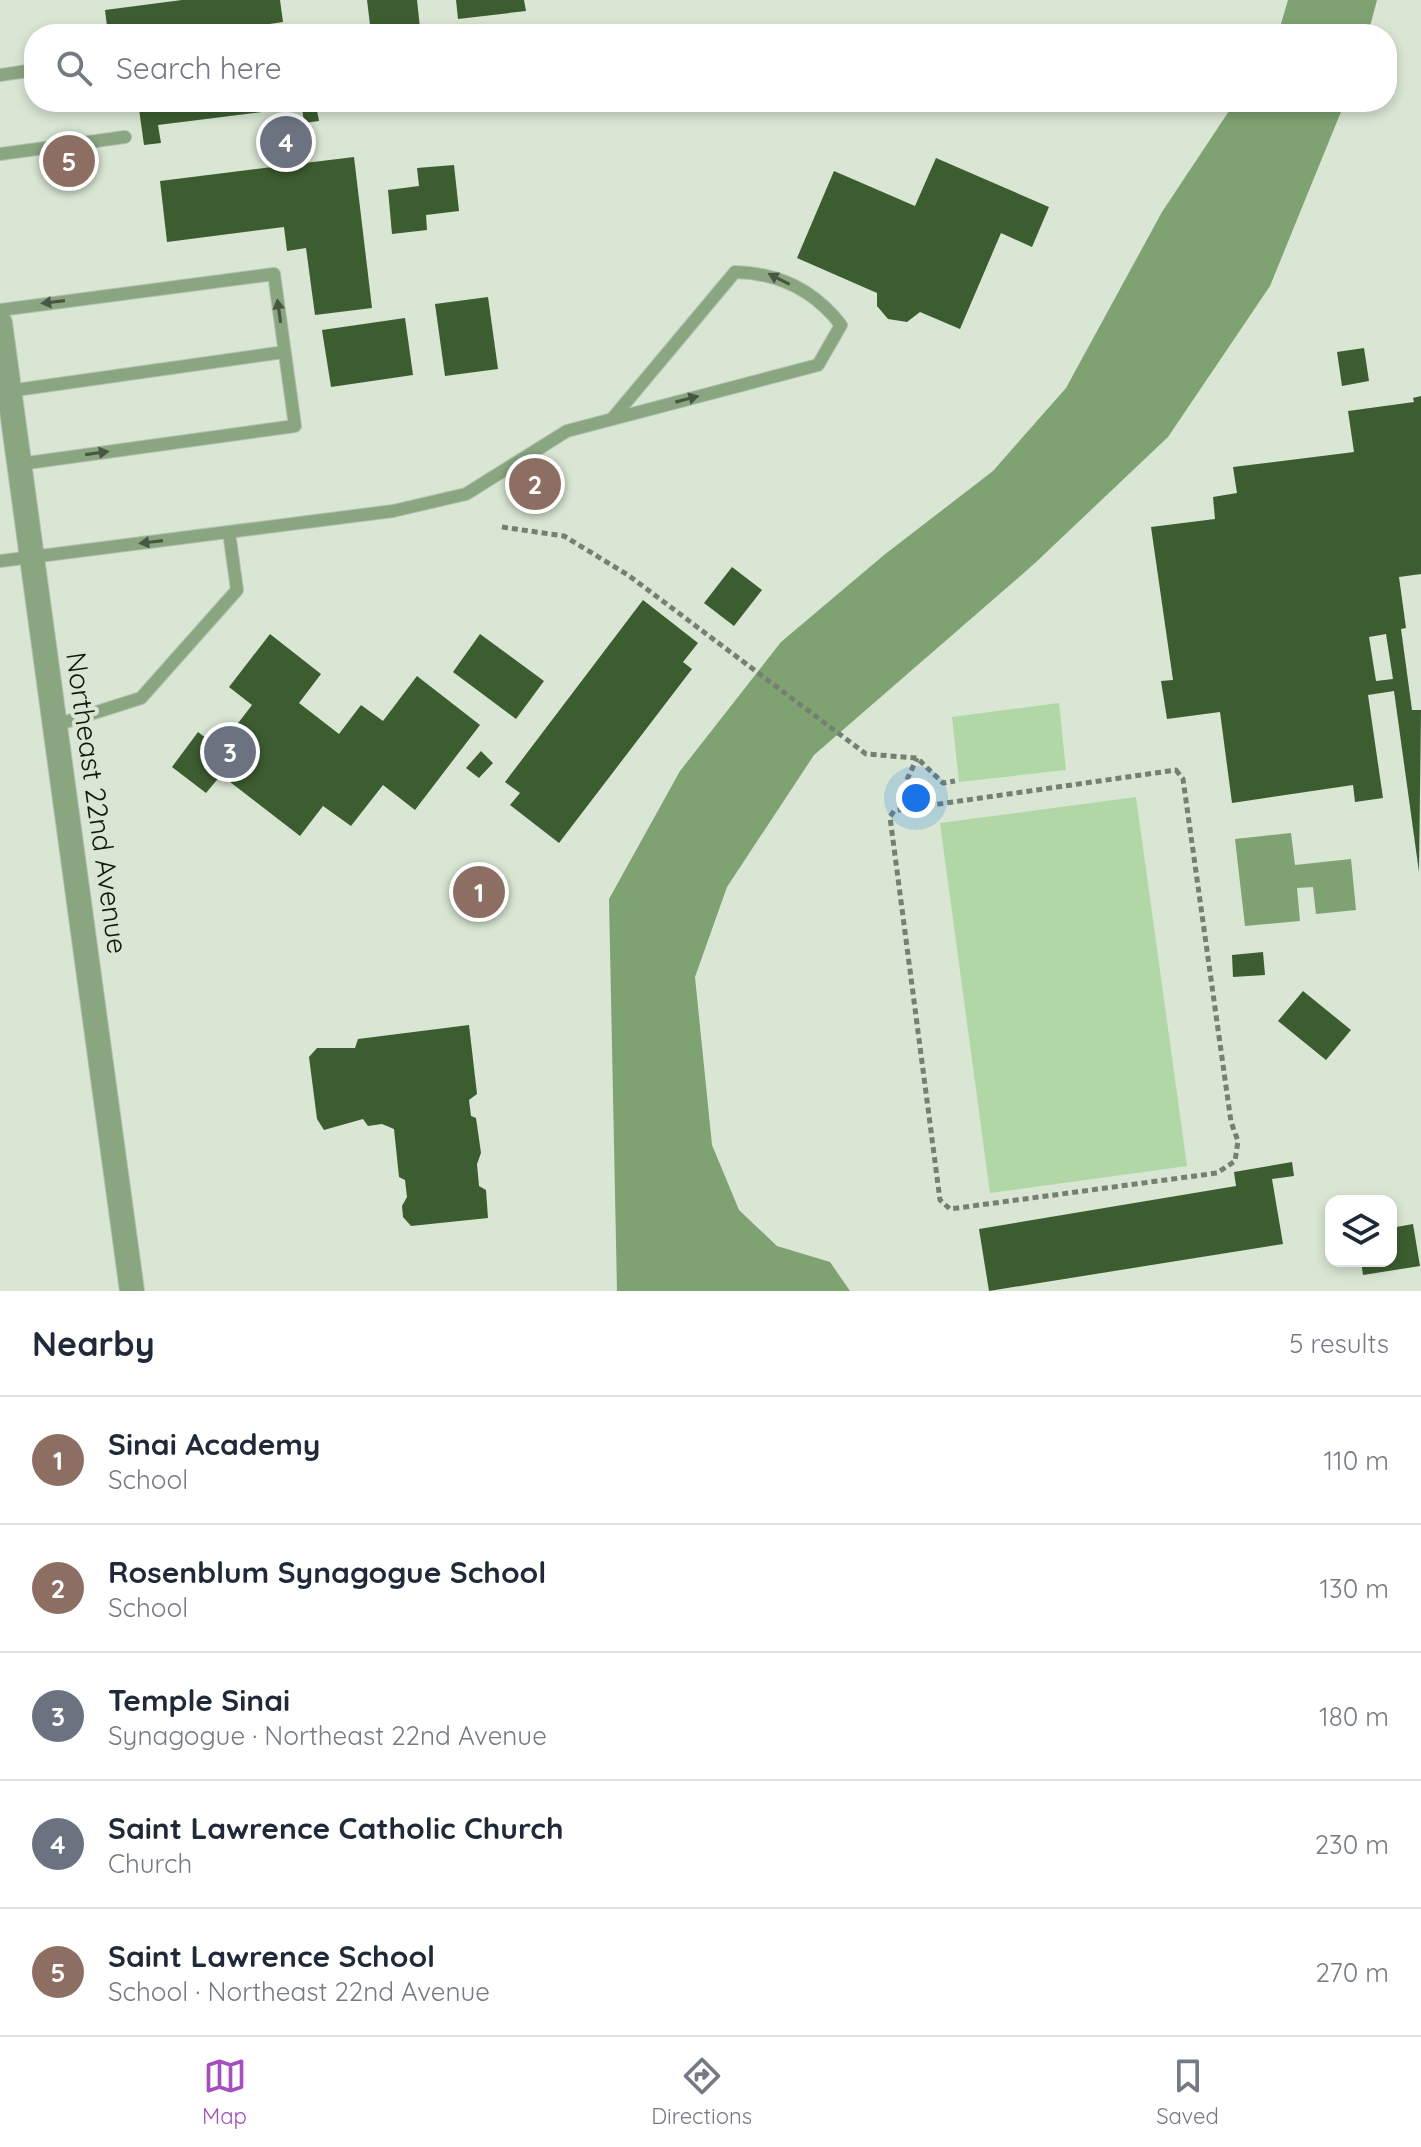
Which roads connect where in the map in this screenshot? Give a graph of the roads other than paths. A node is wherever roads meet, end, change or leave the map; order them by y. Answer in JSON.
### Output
{"nodes":[{"id":1,"x":24,"y":71,"type":"edge"},
{"id":2,"x":0,"y":75,"type":"edge"},
{"id":3,"x":125,"y":137,"type":"dead end"},
{"id":4,"x":0,"y":154,"type":"edge"},
{"id":5,"x":0,"y":310,"type":"edge"},
{"id":6,"x":0,"y":323,"type":"edge"},
{"id":7,"x":284,"y":352,"type":"junction"},
{"id":8,"x":9,"y":391,"type":"junction"},
{"id":9,"x":612,"y":419,"type":"junction"},
{"id":10,"x":20,"y":464,"type":"junction"},
{"id":11,"x":229,"y":532,"type":"junction"},
{"id":12,"x":32,"y":556,"type":"junction"},
{"id":13,"x":0,"y":561,"type":"edge"},
{"id":14,"x":56,"y":725,"type":"junction"},
{"id":15,"x":132,"y":1291,"type":"edge"}],
"edges":[{"from":1,"to":2,"type":"lane"},
{"from":3,"to":4,"type":"lane"},
{"from":7,"to":5,"type":"lane","one_way":true},
{"from":6,"to":8,"type":"street","name":"Northeast 22nd Avenue"},
{"from":7,"to":8,"type":"lane"},
{"from":10,"to":7,"type":"lane","one_way":true},
{"from":8,"to":10,"type":"street","name":"Northeast 22nd Avenue"},
{"from":9,"to":9,"type":"lane","one_way":true},
{"from":9,"to":11,"type":"lane"},
{"from":10,"to":12,"type":"street","name":"Northeast 22nd Avenue"},
{"from":11,"to":12,"type":"lane","one_way":true},
{"from":11,"to":14,"type":"lane"},
{"from":12,"to":13,"type":"lane"},
{"from":12,"to":14,"type":"street","name":"Northeast 22nd Avenue"},
{"from":14,"to":15,"type":"street","name":"Northeast 22nd Avenue"}]}
